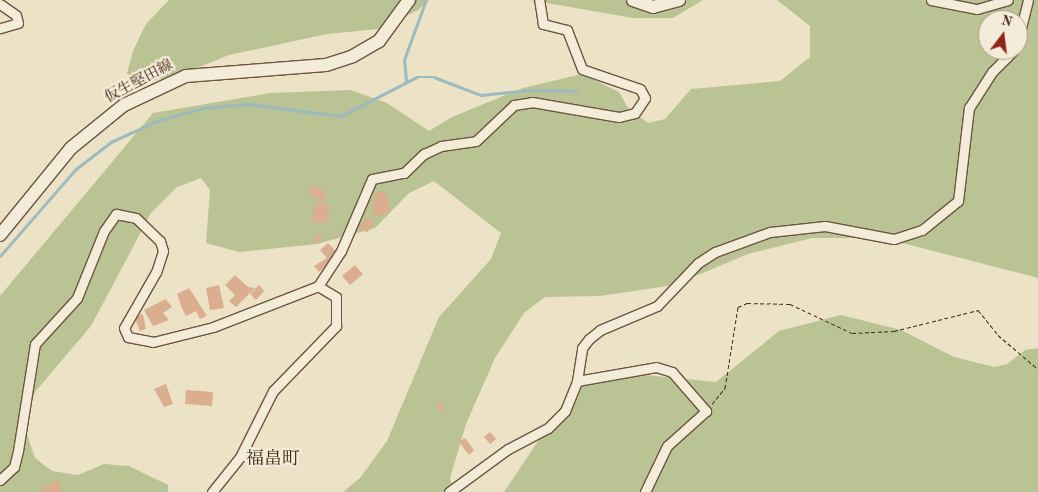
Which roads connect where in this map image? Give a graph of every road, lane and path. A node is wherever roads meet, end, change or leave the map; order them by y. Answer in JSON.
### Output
{"nodes":[{"id":1,"x":409,"y":0,"type":"edge"},
{"id":2,"x":539,"y":0,"type":"edge"},
{"id":3,"x":633,"y":0,"type":"edge"},
{"id":4,"x":679,"y":0,"type":"edge"},
{"id":5,"x":932,"y":0,"type":"edge"},
{"id":6,"x":1008,"y":0,"type":"edge"},
{"id":7,"x":0,"y":4,"type":"edge"},
{"id":8,"x":0,"y":28,"type":"edge"},
{"id":9,"x":1004,"y":60,"type":"edge"},
{"id":10,"x":0,"y":235,"type":"edge"},
{"id":11,"x":318,"y":286,"type":"junction"},
{"id":12,"x":1038,"y":369,"type":"edge"},
{"id":13,"x":578,"y":381,"type":"junction"},
{"id":14,"x":706,"y":410,"type":"junction"},
{"id":15,"x":0,"y":480,"type":"edge"},
{"id":16,"x":212,"y":492,"type":"edge"},
{"id":17,"x":449,"y":492,"type":"edge"},
{"id":18,"x":645,"y":492,"type":"edge"}],
"edges":[{"from":1,"to":10,"type":"main road","name":"仮生堅田線"},
{"from":2,"to":11,"type":"street"},
{"from":3,"to":4,"type":"main road"},
{"from":5,"to":6,"type":"street"},
{"from":7,"to":8,"type":"street"},
{"from":9,"to":13,"type":"street"},
{"from":11,"to":15,"type":"street"},
{"from":11,"to":16,"type":"street"},
{"from":12,"to":14,"type":"path"},
{"from":13,"to":14,"type":"street"},
{"from":13,"to":17,"type":"street"},
{"from":14,"to":18,"type":"street"}]}
